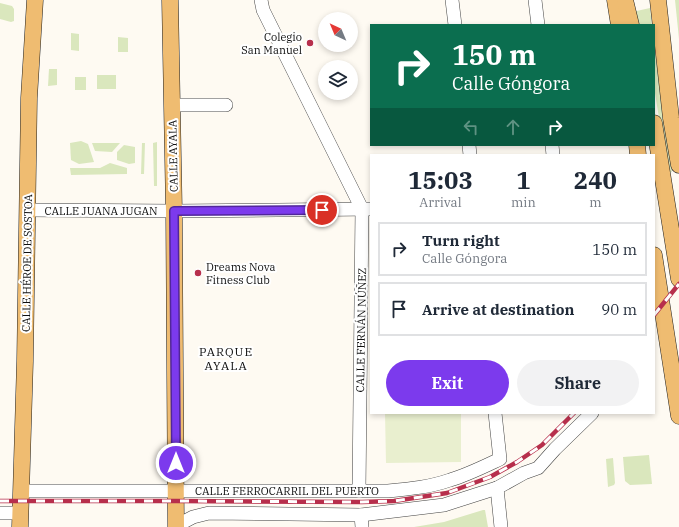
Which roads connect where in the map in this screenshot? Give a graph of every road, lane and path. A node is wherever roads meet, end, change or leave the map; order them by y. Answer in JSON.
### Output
{"nodes":[{"id":1,"x":35,"y":0,"type":"edge"},
{"id":2,"x":170,"y":0,"type":"edge"},
{"id":3,"x":261,"y":0,"type":"edge"},
{"id":4,"x":452,"y":0,"type":"edge"},
{"id":5,"x":535,"y":0,"type":"edge"},
{"id":6,"x":615,"y":0,"type":"edge"},
{"id":7,"x":624,"y":0,"type":"edge"},
{"id":8,"x":658,"y":0,"type":"edge"},
{"id":9,"x":455,"y":24,"type":"edge"},
{"id":10,"x":538,"y":24,"type":"edge"},
{"id":11,"x":619,"y":24,"type":"edge"},
{"id":12,"x":631,"y":24,"type":"edge"},
{"id":13,"x":172,"y":105,"type":"junction"},
{"id":14,"x":226,"y":105,"type":"dead end"},
{"id":15,"x":655,"y":129,"type":"edge"},
{"id":16,"x":679,"y":165,"type":"edge"},
{"id":17,"x":366,"y":209,"type":"edge"},
{"id":18,"x":27,"y":210,"type":"junction"},
{"id":19,"x":174,"y":211,"type":"junction"},
{"id":20,"x":655,"y":261,"type":"edge"},
{"id":21,"x":679,"y":279,"type":"edge"},
{"id":22,"x":495,"y":414,"type":"edge"},
{"id":23,"x":591,"y":414,"type":"edge"},
{"id":24,"x":679,"y":416,"type":"edge"},
{"id":25,"x":497,"y":488,"type":"junction"},
{"id":26,"x":176,"y":490,"type":"junction"},
{"id":27,"x":21,"y":491,"type":"junction"},
{"id":28,"x":359,"y":491,"type":"junction"},
{"id":29,"x":0,"y":513,"type":"edge"},
{"id":30,"x":20,"y":520,"type":"edge"},
{"id":31,"x":362,"y":521,"type":"edge"},
{"id":32,"x":176,"y":526,"type":"edge"},
{"id":33,"x":501,"y":527,"type":"edge"}],
"edges":[{"from":1,"to":18,"type":"main road","name":"CALLE HÉROE DE SOSTOA"},
{"from":2,"to":13,"type":"main road","name":"CALLE AYALA"},
{"from":3,"to":17,"type":"street","name":"CALLE FERNÁN NÚÑEZ"},
{"from":4,"to":9,"type":"street"},
{"from":5,"to":10,"type":"street"},
{"from":6,"to":11,"type":"main road"},
{"from":7,"to":12,"type":"main road"},
{"from":8,"to":16,"type":"main road"},
{"from":13,"to":14,"type":"street"},
{"from":13,"to":19,"type":"main road","name":"CALLE AYALA"},
{"from":15,"to":21,"type":"main road"},
{"from":17,"to":19,"type":"street","name":"CALLE JUANA JUGAN"},
{"from":17,"to":28,"type":"street","name":"CALLE FERNÁN NÚÑEZ"},
{"from":18,"to":19,"type":"street","name":"CALLE JUANA JUGAN"},
{"from":18,"to":27,"type":"main road","name":"CALLE HÉROE DE SOSTOA"},
{"from":19,"to":26,"type":"main road","name":"CALLE AYALA"},
{"from":20,"to":24,"type":"main road"},
{"from":22,"to":28,"type":"street","name":"CALLE FERROCARRIL DEL PUERTO"},
{"from":23,"to":25,"type":"street","name":"CALLE FERROCARRIL DEL PUERTO"},
{"from":25,"to":31,"type":"street","name":"CALLE FERROCARRIL DEL PUERTO"},
{"from":25,"to":33,"type":"street"},
{"from":26,"to":27,"type":"street","name":"CALLE FERROCARRIL DEL PUERTO"},
{"from":26,"to":28,"type":"street","name":"CALLE FERROCARRIL DEL PUERTO"},
{"from":26,"to":32,"type":"main road","name":"CALLE AYALA"},
{"from":27,"to":30,"type":"main road","name":"CALLE HÉROE DE SOSTOA"},
{"from":29,"to":30,"type":"street"},
{"from":31,"to":32,"type":"street","name":"CALLE FERROCARRIL DEL PUERTO"}]}
